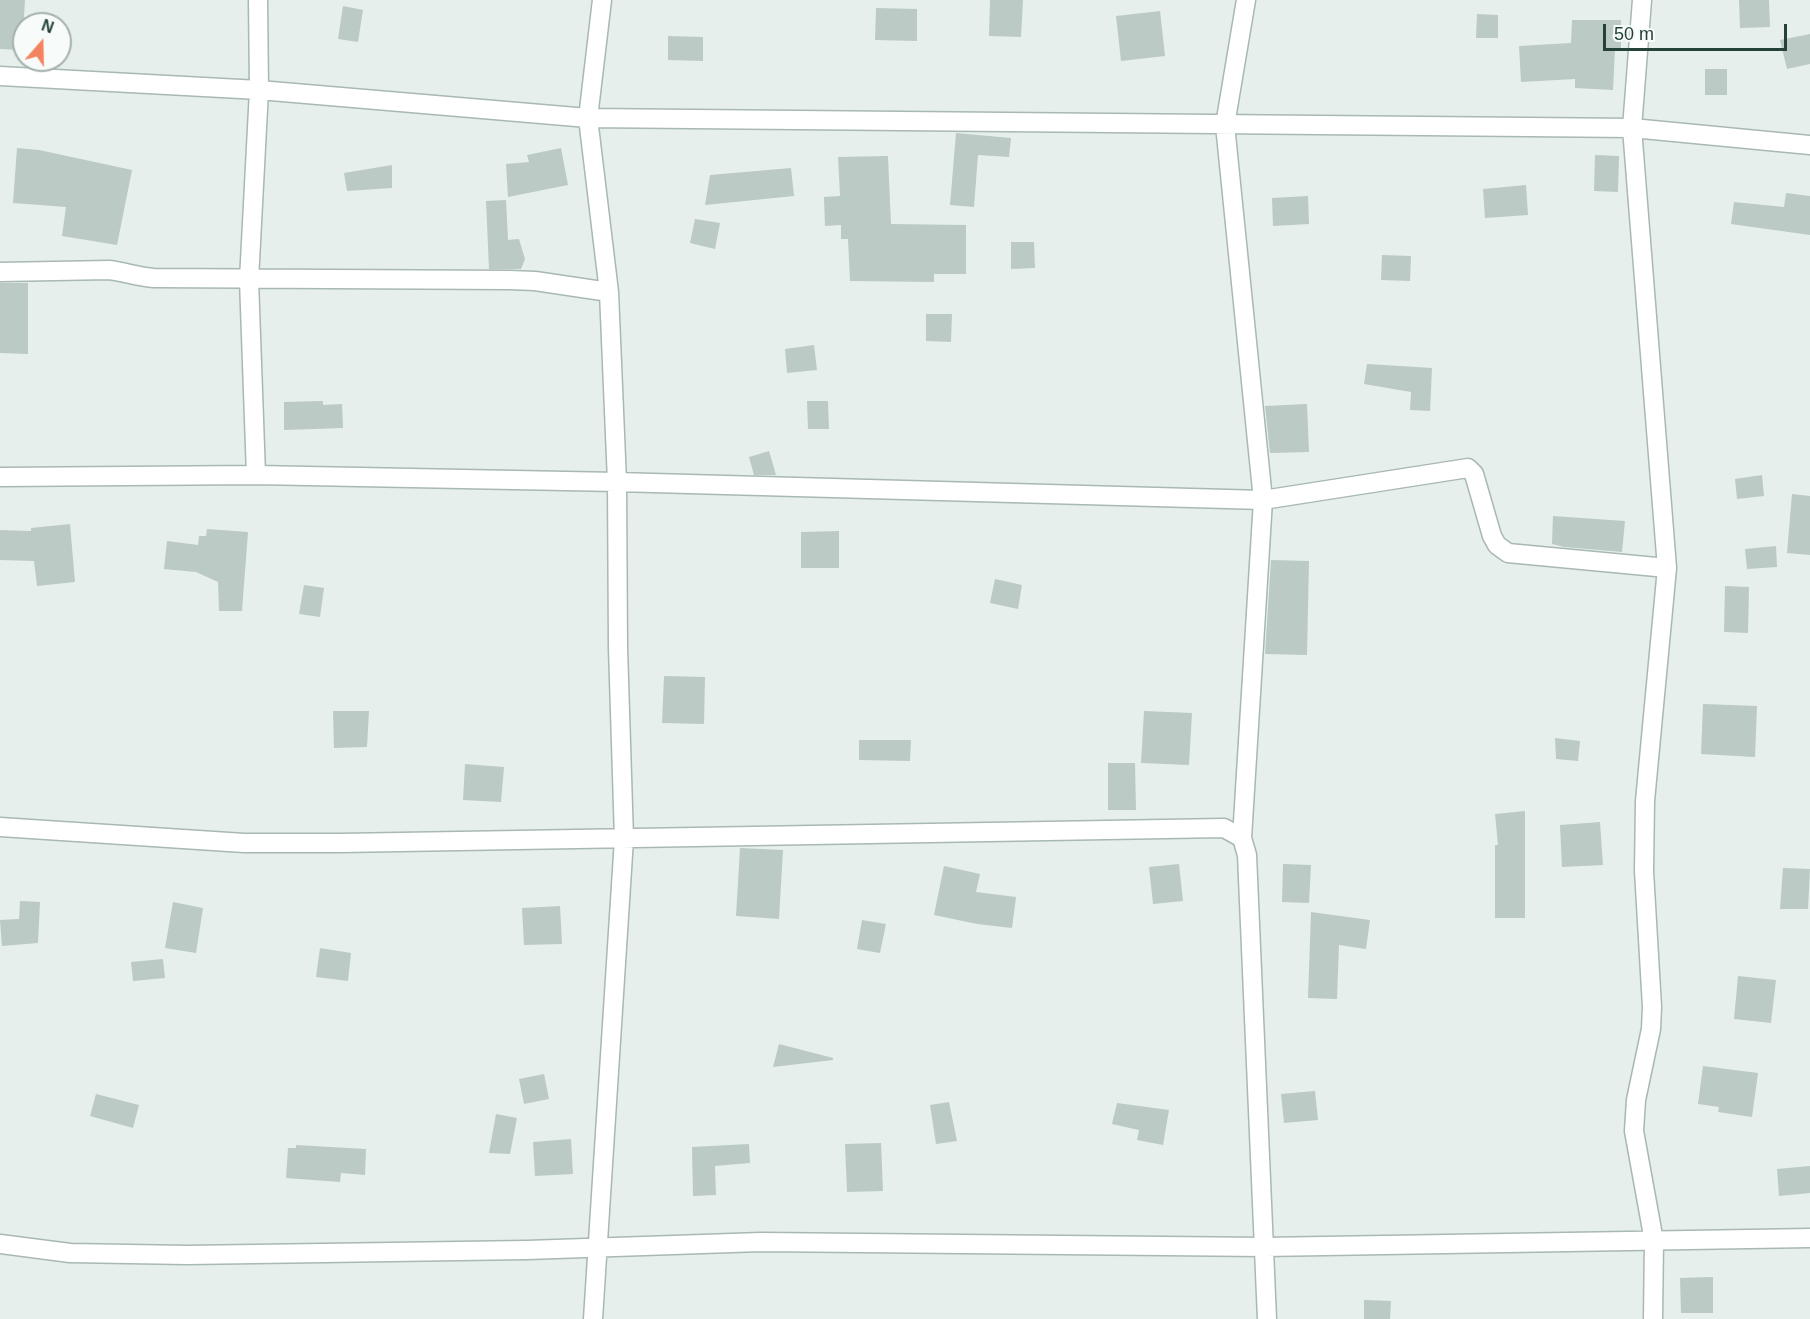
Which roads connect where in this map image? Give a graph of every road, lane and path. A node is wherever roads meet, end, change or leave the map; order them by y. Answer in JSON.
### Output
{"nodes":[{"id":1,"x":258,"y":0,"type":"edge"},
{"id":2,"x":602,"y":0,"type":"edge"},
{"id":3,"x":1246,"y":0,"type":"edge"},
{"id":4,"x":1642,"y":0,"type":"edge"},
{"id":5,"x":0,"y":76,"type":"edge"},
{"id":6,"x":259,"y":90,"type":"junction"},
{"id":7,"x":588,"y":118,"type":"junction"},
{"id":8,"x":1224,"y":125,"type":"junction"},
{"id":9,"x":1632,"y":128,"type":"junction"},
{"id":10,"x":1810,"y":145,"type":"edge"},
{"id":11,"x":0,"y":272,"type":"edge"},
{"id":12,"x":249,"y":280,"type":"junction"},
{"id":13,"x":609,"y":292,"type":"junction"},
{"id":14,"x":256,"y":476,"type":"junction"},
{"id":15,"x":0,"y":477,"type":"edge"},
{"id":16,"x":617,"y":482,"type":"junction"},
{"id":17,"x":1263,"y":500,"type":"junction"},
{"id":18,"x":1667,"y":568,"type":"junction"},
{"id":19,"x":0,"y":827,"type":"edge"},
{"id":20,"x":1242,"y":838,"type":"junction"},
{"id":21,"x":624,"y":839,"type":"junction"},
{"id":22,"x":1810,"y":1238,"type":"edge"},
{"id":23,"x":1654,"y":1241,"type":"junction"},
{"id":24,"x":0,"y":1244,"type":"edge"},
{"id":25,"x":597,"y":1247,"type":"junction"},
{"id":26,"x":1264,"y":1247,"type":"junction"},
{"id":27,"x":593,"y":1319,"type":"edge"},
{"id":28,"x":1267,"y":1319,"type":"edge"},
{"id":29,"x":1653,"y":1319,"type":"edge"}],
"edges":[{"from":1,"to":6,"type":"street"},
{"from":2,"to":7,"type":"street"},
{"from":3,"to":8,"type":"street"},
{"from":4,"to":9,"type":"street"},
{"from":5,"to":6,"type":"street"},
{"from":6,"to":7,"type":"street"},
{"from":6,"to":12,"type":"street"},
{"from":7,"to":8,"type":"street"},
{"from":7,"to":13,"type":"street"},
{"from":8,"to":9,"type":"street"},
{"from":8,"to":17,"type":"street"},
{"from":9,"to":10,"type":"street"},
{"from":9,"to":18,"type":"street"},
{"from":11,"to":12,"type":"street"},
{"from":12,"to":13,"type":"street"},
{"from":12,"to":14,"type":"street"},
{"from":13,"to":16,"type":"street"},
{"from":14,"to":15,"type":"street"},
{"from":14,"to":16,"type":"street"},
{"from":16,"to":17,"type":"street"},
{"from":16,"to":21,"type":"street"},
{"from":17,"to":18,"type":"street"},
{"from":17,"to":20,"type":"street"},
{"from":18,"to":23,"type":"street"},
{"from":19,"to":21,"type":"street"},
{"from":20,"to":21,"type":"street"},
{"from":20,"to":26,"type":"street"},
{"from":21,"to":25,"type":"street"},
{"from":22,"to":23,"type":"street"},
{"from":23,"to":26,"type":"street"},
{"from":23,"to":29,"type":"street"},
{"from":24,"to":25,"type":"street"},
{"from":25,"to":26,"type":"street"},
{"from":25,"to":27,"type":"street"},
{"from":26,"to":28,"type":"street"}]}
